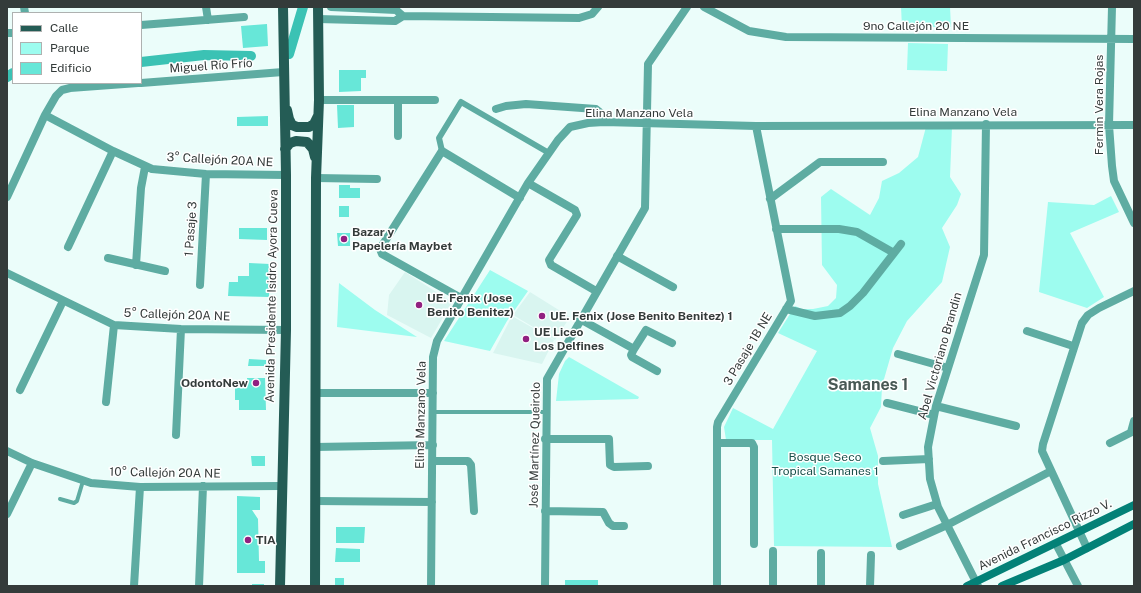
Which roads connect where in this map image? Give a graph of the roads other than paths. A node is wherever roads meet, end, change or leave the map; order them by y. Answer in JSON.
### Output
{"nodes":[{"id":1,"x":206,"y":7,"type":"edge"},
{"id":2,"x":282,"y":7,"type":"edge"},
{"id":3,"x":318,"y":7,"type":"edge"},
{"id":4,"x":331,"y":7,"type":"edge"},
{"id":5,"x":598,"y":7,"type":"edge"},
{"id":6,"x":687,"y":7,"type":"edge"},
{"id":7,"x":704,"y":7,"type":"edge"},
{"id":8,"x":1112,"y":7,"type":"edge"},
{"id":9,"x":456,"y":11,"type":"edge"},
{"id":10,"x":403,"y":16,"type":"junction"},
{"id":11,"x":244,"y":17,"type":"dead end"},
{"id":12,"x":318,"y":19,"type":"junction"},
{"id":13,"x":208,"y":20,"type":"junction"},
{"id":14,"x":142,"y":25,"type":"edge"},
{"id":15,"x":1134,"y":38,"type":"edge"},
{"id":16,"x":1112,"y":39,"type":"junction"},
{"id":17,"x":283,"y":72,"type":"junction"},
{"id":18,"x":142,"y":83,"type":"edge"},
{"id":19,"x":126,"y":84,"type":"edge"},
{"id":20,"x":283,"y":88,"type":"junction"},
{"id":21,"x":319,"y":100,"type":"junction"},
{"id":22,"x":435,"y":100,"type":"dead end"},
{"id":23,"x":398,"y":101,"type":"junction"},
{"id":24,"x":496,"y":109,"type":"dead end"},
{"id":25,"x":46,"y":115,"type":"junction"},
{"id":26,"x":318,"y":115,"type":"junction"},
{"id":27,"x":604,"y":122,"type":"junction"},
{"id":28,"x":647,"y":123,"type":"junction"},
{"id":29,"x":986,"y":124,"type":"junction"},
{"id":30,"x":1109,"y":125,"type":"junction"},
{"id":31,"x":1134,"y":125,"type":"edge"},
{"id":32,"x":756,"y":126,"type":"junction"},
{"id":33,"x":398,"y":136,"type":"dead end"},
{"id":34,"x":285,"y":149,"type":"junction"},
{"id":35,"x":113,"y":151,"type":"junction"},
{"id":36,"x":442,"y":151,"type":"junction"},
{"id":37,"x":549,"y":152,"type":"junction"},
{"id":38,"x":316,"y":161,"type":"junction"},
{"id":39,"x":883,"y":162,"type":"dead end"},
{"id":40,"x":145,"y":167,"type":"junction"},
{"id":41,"x":206,"y":174,"type":"junction"},
{"id":42,"x":286,"y":175,"type":"junction"},
{"id":43,"x":316,"y":178,"type":"junction"},
{"id":44,"x":377,"y":179,"type":"dead end"},
{"id":45,"x":528,"y":183,"type":"junction"},
{"id":46,"x":7,"y":197,"type":"edge"},
{"id":47,"x":520,"y":198,"type":"junction"},
{"id":48,"x":770,"y":199,"type":"junction"},
{"id":49,"x":1134,"y":223,"type":"edge"},
{"id":50,"x":776,"y":229,"type":"junction"},
{"id":51,"x":901,"y":244,"type":"dead end"},
{"id":52,"x":68,"y":247,"type":"dead end"},
{"id":53,"x":894,"y":253,"type":"junction"},
{"id":54,"x":617,"y":256,"type":"junction"},
{"id":55,"x":108,"y":258,"type":"dead end"},
{"id":56,"x":136,"y":265,"type":"junction"},
{"id":57,"x":165,"y":271,"type":"dead end"},
{"id":58,"x":7,"y":273,"type":"edge"},
{"id":59,"x":200,"y":285,"type":"dead end"},
{"id":60,"x":673,"y":287,"type":"dead end"},
{"id":61,"x":596,"y":291,"type":"junction"},
{"id":62,"x":1134,"y":291,"type":"edge"},
{"id":63,"x":461,"y":298,"type":"junction"},
{"id":64,"x":63,"y":301,"type":"junction"},
{"id":65,"x":786,"y":309,"type":"junction"},
{"id":66,"x":580,"y":319,"type":"junction"},
{"id":67,"x":114,"y":325,"type":"junction"},
{"id":68,"x":181,"y":329,"type":"junction"},
{"id":69,"x":286,"y":330,"type":"junction"},
{"id":70,"x":1027,"y":331,"type":"dead end"},
{"id":71,"x":672,"y":343,"type":"dead end"},
{"id":72,"x":1073,"y":346,"type":"junction"},
{"id":73,"x":634,"y":350,"type":"junction"},
{"id":74,"x":898,"y":354,"type":"dead end"},
{"id":75,"x":948,"y":368,"type":"junction"},
{"id":76,"x":657,"y":371,"type":"dead end"},
{"id":77,"x":20,"y":390,"type":"dead end"},
{"id":78,"x":316,"y":393,"type":"junction"},
{"id":79,"x":433,"y":393,"type":"junction"},
{"id":80,"x":106,"y":402,"type":"dead end"},
{"id":81,"x":887,"y":403,"type":"dead end"},
{"id":82,"x":935,"y":410,"type":"junction"},
{"id":83,"x":433,"y":412,"type":"junction"},
{"id":84,"x":546,"y":412,"type":"junction"},
{"id":85,"x":1134,"y":421,"type":"edge"},
{"id":86,"x":1016,"y":426,"type":"dead end"},
{"id":87,"x":1133,"y":432,"type":"edge"},
{"id":88,"x":176,"y":435,"type":"dead end"},
{"id":89,"x":545,"y":439,"type":"junction"},
{"id":90,"x":717,"y":442,"type":"junction"},
{"id":91,"x":1110,"y":444,"type":"dead end"},
{"id":92,"x":433,"y":445,"type":"junction"},
{"id":93,"x":315,"y":447,"type":"junction"},
{"id":94,"x":7,"y":451,"type":"edge"},
{"id":95,"x":929,"y":459,"type":"junction"},
{"id":96,"x":433,"y":461,"type":"junction"},
{"id":97,"x":883,"y":461,"type":"dead end"},
{"id":98,"x":32,"y":463,"type":"junction"},
{"id":99,"x":648,"y":466,"type":"dead end"},
{"id":100,"x":1051,"y":471,"type":"junction"},
{"id":101,"x":83,"y":481,"type":"junction"},
{"id":102,"x":203,"y":486,"type":"junction"},
{"id":103,"x":281,"y":486,"type":"junction"},
{"id":104,"x":140,"y":487,"type":"junction"},
{"id":105,"x":60,"y":499,"type":"dead end"},
{"id":106,"x":314,"y":501,"type":"junction"},
{"id":107,"x":432,"y":502,"type":"junction"},
{"id":108,"x":937,"y":504,"type":"junction"},
{"id":109,"x":1134,"y":505,"type":"edge"},
{"id":110,"x":474,"y":511,"type":"dead end"},
{"id":111,"x":545,"y":511,"type":"junction"},
{"id":112,"x":7,"y":514,"type":"edge"},
{"id":113,"x":903,"y":515,"type":"dead end"},
{"id":114,"x":1134,"y":524,"type":"edge"},
{"id":115,"x":947,"y":525,"type":"junction"},
{"id":116,"x":624,"y":526,"type":"dead end"},
{"id":117,"x":1079,"y":533,"type":"junction"},
{"id":118,"x":754,"y":544,"type":"dead end"},
{"id":119,"x":1056,"y":544,"type":"junction"},
{"id":120,"x":900,"y":546,"type":"dead end"},
{"id":121,"x":1087,"y":548,"type":"junction"},
{"id":122,"x":773,"y":551,"type":"dead end"},
{"id":123,"x":821,"y":553,"type":"dead end"},
{"id":124,"x":871,"y":555,"type":"dead end"},
{"id":125,"x":1064,"y":560,"type":"junction"},
{"id":126,"x":977,"y":584,"type":"edge"},
{"id":127,"x":134,"y":586,"type":"edge"},
{"id":128,"x":199,"y":586,"type":"edge"},
{"id":129,"x":280,"y":586,"type":"edge"},
{"id":130,"x":315,"y":586,"type":"edge"},
{"id":131,"x":431,"y":586,"type":"edge"},
{"id":132,"x":545,"y":586,"type":"edge"},
{"id":133,"x":717,"y":586,"type":"edge"},
{"id":134,"x":773,"y":586,"type":"edge"},
{"id":135,"x":821,"y":586,"type":"edge"},
{"id":136,"x":870,"y":586,"type":"edge"},
{"id":137,"x":967,"y":586,"type":"edge"},
{"id":138,"x":1002,"y":586,"type":"edge"},
{"id":139,"x":1078,"y":586,"type":"edge"}],
"edges":[{"from":1,"to":13,"type":"street"},
{"from":2,"to":17,"type":"main road","name":"Avenida Presidente Isidro Ayora Cueva"},
{"from":3,"to":12,"type":"main road"},
{"from":4,"to":10,"type":"street"},
{"from":5,"to":9,"type":"street"},
{"from":6,"to":28,"type":"street","name":"José Martínez Queirolo"},
{"from":7,"to":16,"type":"street","name":"9no Callejón 20 NE"},
{"from":8,"to":16,"type":"street","name":"Fermin Vera Rojas"},
{"from":9,"to":10,"type":"street"},
{"from":10,"to":12,"type":"street"},
{"from":11,"to":13,"type":"street"},
{"from":12,"to":21,"type":"main road"},
{"from":13,"to":14,"type":"street"},
{"from":15,"to":16,"type":"street","name":"9no Callejón 20 NE"},
{"from":16,"to":30,"type":"street","name":"Fermin Vera Rojas"},
{"from":17,"to":18,"type":"street","name":"Miguel Río Frío"},
{"from":17,"to":20,"type":"main road","name":"Avenida Presidente Isidro Ayora Cueva"},
{"from":19,"to":25,"type":"street","name":"Miguel Río Frío"},
{"from":20,"to":26,"type":"main road"},
{"from":20,"to":34,"type":"main road","name":"Avenida Presidente Isidro Ayora Cueva"},
{"from":21,"to":23,"type":"street"},
{"from":21,"to":26,"type":"main road"},
{"from":22,"to":23,"type":"street"},
{"from":23,"to":33,"type":"street"},
{"from":24,"to":27,"type":"street"},
{"from":25,"to":35,"type":"street","name":"3° Callejón 20A NE"},
{"from":25,"to":46,"type":"street","name":"Miguel Río Frío"},
{"from":26,"to":38,"type":"main road"},
{"from":27,"to":28,"type":"street","name":"Elina Manzano Vela"},
{"from":27,"to":37,"type":"street","name":"Elina Manzano Vela"},
{"from":28,"to":32,"type":"street","name":"Elina Manzano Vela"},
{"from":28,"to":54,"type":"street","name":"José Martínez Queirolo"},
{"from":29,"to":30,"type":"street","name":"Elina Manzano Vela"},
{"from":29,"to":32,"type":"street","name":"Elina Manzano Vela"},
{"from":29,"to":75,"type":"street","name":"Abel Victoriano Brandin"},
{"from":30,"to":31,"type":"street","name":"Elina Manzano Vela"},
{"from":30,"to":49,"type":"street","name":"Fermin Vera Rojas"},
{"from":32,"to":48,"type":"street","name":"3 Pasaje 1B NE"},
{"from":34,"to":38,"type":"main road"},
{"from":34,"to":42,"type":"main road","name":"Avenida Presidente Isidro Ayora Cueva"},
{"from":35,"to":40,"type":"street","name":"3° Callejón 20A NE"},
{"from":35,"to":52,"type":"street"},
{"from":36,"to":37,"type":"street"},
{"from":36,"to":47,"type":"street"},
{"from":36,"to":63,"type":"street"},
{"from":37,"to":45,"type":"street","name":"Elina Manzano Vela"},
{"from":38,"to":43,"type":"main road"},
{"from":39,"to":48,"type":"street"},
{"from":40,"to":41,"type":"street","name":"3° Callejón 20A NE"},
{"from":40,"to":56,"type":"street"},
{"from":41,"to":42,"type":"street","name":"3° Callejón 20A NE"},
{"from":41,"to":59,"type":"street","name":"1 Pasaje 3"},
{"from":42,"to":69,"type":"main road","name":"Avenida Presidente Isidro Ayora Cueva"},
{"from":43,"to":44,"type":"street"},
{"from":43,"to":78,"type":"main road"},
{"from":45,"to":47,"type":"street","name":"Elina Manzano Vela"},
{"from":45,"to":61,"type":"street"},
{"from":47,"to":63,"type":"street","name":"Elina Manzano Vela"},
{"from":48,"to":50,"type":"street","name":"3 Pasaje 1B NE"},
{"from":50,"to":53,"type":"street"},
{"from":50,"to":65,"type":"street","name":"3 Pasaje 1B NE"},
{"from":51,"to":53,"type":"street"},
{"from":53,"to":65,"type":"street"},
{"from":54,"to":60,"type":"street"},
{"from":54,"to":61,"type":"street","name":"José Martínez Queirolo"},
{"from":55,"to":56,"type":"street"},
{"from":56,"to":57,"type":"street"},
{"from":58,"to":64,"type":"street","name":"5° Callejón 20A NE"},
{"from":61,"to":66,"type":"street","name":"José Martínez Queirolo"},
{"from":62,"to":72,"type":"street"},
{"from":63,"to":79,"type":"street","name":"Elina Manzano Vela"},
{"from":64,"to":67,"type":"street","name":"5° Callejón 20A NE"},
{"from":64,"to":77,"type":"street"},
{"from":65,"to":90,"type":"street","name":"3 Pasaje 1B NE"},
{"from":66,"to":73,"type":"street"},
{"from":66,"to":84,"type":"street","name":"José Martínez Queirolo"},
{"from":67,"to":68,"type":"street","name":"5° Callejón 20A NE"},
{"from":67,"to":80,"type":"street"},
{"from":68,"to":69,"type":"street","name":"5° Callejón 20A NE"},
{"from":68,"to":88,"type":"street"},
{"from":69,"to":103,"type":"main road","name":"Avenida Presidente Isidro Ayora Cueva"},
{"from":70,"to":72,"type":"street"},
{"from":71,"to":73,"type":"street"},
{"from":72,"to":100,"type":"street"},
{"from":73,"to":76,"type":"street"},
{"from":74,"to":75,"type":"street"},
{"from":75,"to":82,"type":"street","name":"Abel Victoriano Brandin"},
{"from":78,"to":79,"type":"street"},
{"from":78,"to":93,"type":"main road"},
{"from":79,"to":83,"type":"street","name":"Elina Manzano Vela"},
{"from":81,"to":82,"type":"street"},
{"from":82,"to":86,"type":"street"},
{"from":82,"to":95,"type":"street","name":"Abel Victoriano Brandin"},
{"from":83,"to":84,"type":"lane"},
{"from":83,"to":92,"type":"street","name":"Elina Manzano Vela"},
{"from":84,"to":89,"type":"street","name":"José Martínez Queirolo"},
{"from":85,"to":87,"type":"street"},
{"from":87,"to":91,"type":"street"},
{"from":89,"to":99,"type":"street"},
{"from":89,"to":111,"type":"street","name":"José Martínez Queirolo"},
{"from":90,"to":118,"type":"street"},
{"from":90,"to":133,"type":"street","name":"3 Pasaje 1B NE"},
{"from":92,"to":93,"type":"street"},
{"from":92,"to":96,"type":"street","name":"Elina Manzano Vela"},
{"from":93,"to":106,"type":"main road"},
{"from":94,"to":98,"type":"street","name":"10° Callejón 20A NE"},
{"from":95,"to":97,"type":"street"},
{"from":95,"to":108,"type":"street","name":"Abel Victoriano Brandin"},
{"from":96,"to":107,"type":"street","name":"Elina Manzano Vela"},
{"from":96,"to":110,"type":"street"},
{"from":98,"to":101,"type":"street","name":"10° Callejón 20A NE"},
{"from":98,"to":112,"type":"street"},
{"from":100,"to":115,"type":"street"},
{"from":100,"to":117,"type":"street"},
{"from":101,"to":104,"type":"street","name":"10° Callejón 20A NE"},
{"from":101,"to":105,"type":"lane"},
{"from":102,"to":103,"type":"street","name":"10° Callejón 20A NE"},
{"from":102,"to":104,"type":"street","name":"10° Callejón 20A NE"},
{"from":102,"to":128,"type":"street"},
{"from":103,"to":129,"type":"main road","name":"Avenida Presidente Isidro Ayora Cueva"},
{"from":104,"to":127,"type":"street"},
{"from":106,"to":107,"type":"street"},
{"from":106,"to":130,"type":"main road"},
{"from":107,"to":131,"type":"street","name":"Elina Manzano Vela"},
{"from":108,"to":113,"type":"street"},
{"from":108,"to":115,"type":"street","name":"Abel Victoriano Brandin"},
{"from":109,"to":117,"type":"main road","name":"Avenida Francisco Rizzo V."},
{"from":111,"to":116,"type":"street"},
{"from":111,"to":132,"type":"street","name":"José Martínez Queirolo"},
{"from":114,"to":121,"type":"main road"},
{"from":115,"to":120,"type":"street"},
{"from":115,"to":126,"type":"street","name":"Abel Victoriano Brandin"},
{"from":117,"to":119,"type":"main road","name":"Avenida Francisco Rizzo V."},
{"from":117,"to":121,"type":"street"},
{"from":119,"to":125,"type":"street"},
{"from":119,"to":126,"type":"main road","name":"Avenida Francisco Rizzo V."},
{"from":121,"to":125,"type":"main road"},
{"from":122,"to":134,"type":"street"},
{"from":123,"to":135,"type":"street"},
{"from":124,"to":136,"type":"street"},
{"from":125,"to":138,"type":"main road"},
{"from":125,"to":139,"type":"street"},
{"from":126,"to":137,"type":"main road","name":"Avenida Francisco Rizzo V."}]}
